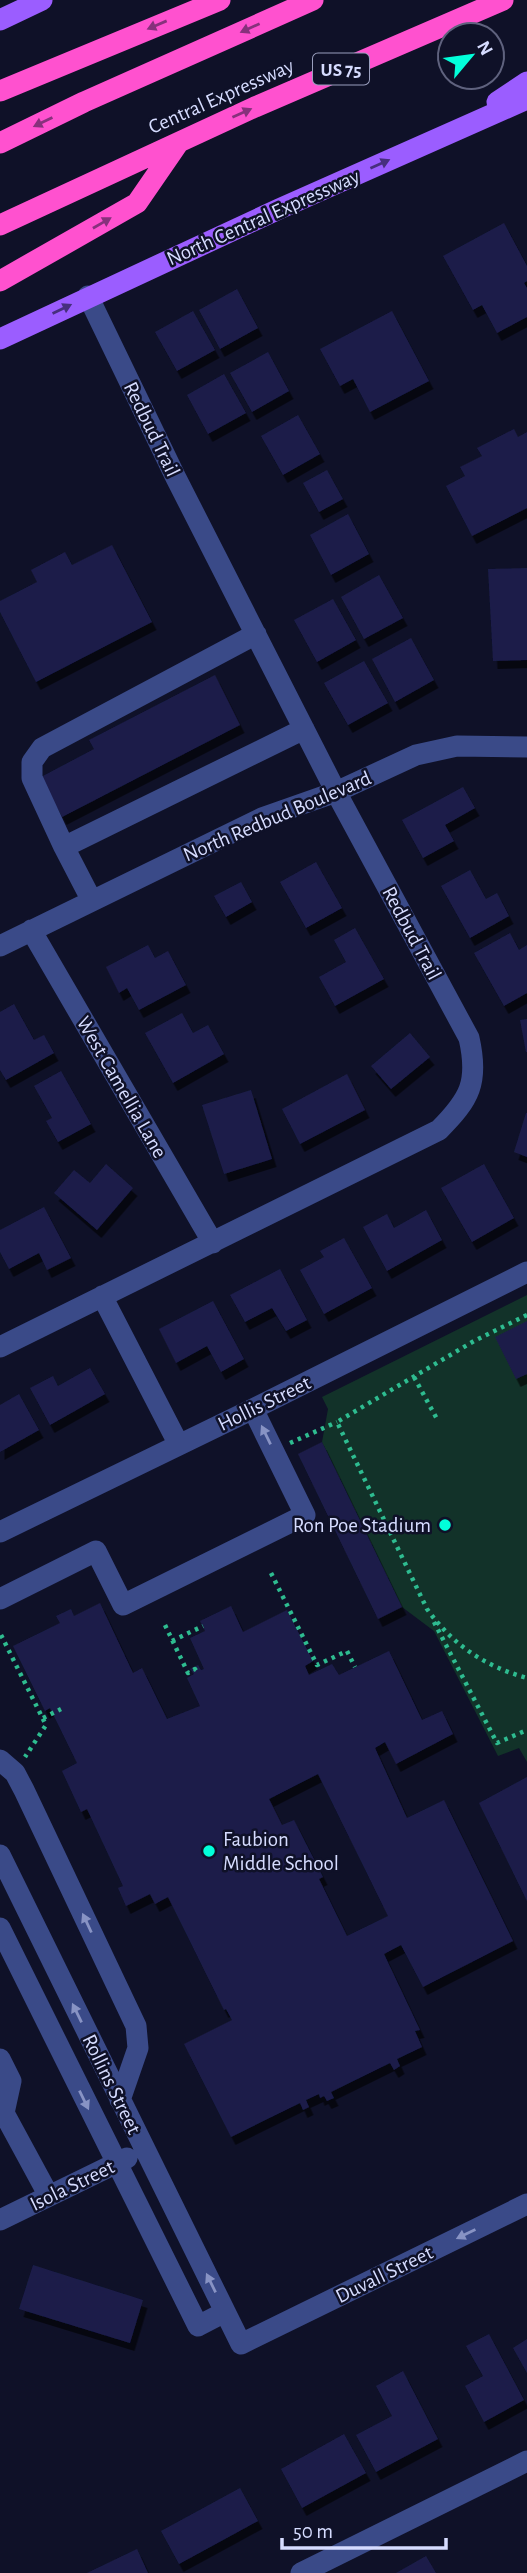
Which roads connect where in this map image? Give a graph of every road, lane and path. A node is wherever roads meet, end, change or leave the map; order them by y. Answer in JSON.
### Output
{"nodes":[{"id":1,"x":42,"y":0,"type":"edge"},
{"id":2,"x":220,"y":0,"type":"edge"},
{"id":3,"x":313,"y":0,"type":"edge"},
{"id":4,"x":503,"y":0,"type":"edge"},
{"id":5,"x":0,"y":20,"type":"edge"},
{"id":6,"x":527,"y":82,"type":"edge"},
{"id":7,"x":0,"y":91,"type":"edge"},
{"id":8,"x":527,"y":99,"type":"edge"},
{"id":9,"x":452,"y":133,"type":"junction"},
{"id":10,"x":180,"y":141,"type":"junction"},
{"id":11,"x":0,"y":143,"type":"edge"},
{"id":12,"x":0,"y":225,"type":"edge"},
{"id":13,"x":0,"y":281,"type":"edge"},
{"id":14,"x":88,"y":296,"type":"junction"},
{"id":15,"x":0,"y":339,"type":"edge"},
{"id":16,"x":256,"y":634,"type":"junction"},
{"id":17,"x":304,"y":729,"type":"junction"},
{"id":18,"x":527,"y":747,"type":"edge"},
{"id":19,"x":336,"y":792,"type":"junction"},
{"id":20,"x":64,"y":847,"type":"junction"},
{"id":21,"x":92,"y":901,"type":"junction"},
{"id":22,"x":32,"y":930,"type":"junction"},
{"id":23,"x":0,"y":946,"type":"edge"},
{"id":24,"x":213,"y":1243,"type":"junction"},
{"id":25,"x":527,"y":1272,"type":"edge"},
{"id":26,"x":102,"y":1296,"type":"junction"},
{"id":27,"x":527,"y":1315,"type":"edge"},
{"id":28,"x":0,"y":1347,"type":"edge"},
{"id":29,"x":414,"y":1377,"type":"junction"},
{"id":30,"x":253,"y":1409,"type":"junction"},
{"id":31,"x":437,"y":1419,"type":"dead end"},
{"id":32,"x":337,"y":1422,"type":"junction"},
{"id":33,"x":178,"y":1445,"type":"junction"},
{"id":34,"x":276,"y":1456,"type":"junction"},
{"id":35,"x":0,"y":1532,"type":"edge"},
{"id":36,"x":271,"y":1573,"type":"dead end"},
{"id":37,"x":0,"y":1599,"type":"edge"},
{"id":38,"x":427,"y":1609,"type":"junction"},
{"id":39,"x":165,"y":1625,"type":"dead end"},
{"id":40,"x":202,"y":1626,"type":"dead end"},
{"id":41,"x":1,"y":1635,"type":"edge"},
{"id":42,"x":172,"y":1641,"type":"junction"},
{"id":43,"x":355,"y":1667,"type":"dead end"},
{"id":44,"x":197,"y":1672,"type":"dead end"},
{"id":45,"x":527,"y":1678,"type":"edge"},
{"id":46,"x":61,"y":1709,"type":"dead end"},
{"id":47,"x":43,"y":1718,"type":"junction"},
{"id":48,"x":527,"y":1730,"type":"edge"},
{"id":49,"x":0,"y":1760,"type":"edge"},
{"id":50,"x":22,"y":1763,"type":"dead end"},
{"id":51,"x":0,"y":1855,"type":"edge"},
{"id":52,"x":0,"y":1928,"type":"edge"},
{"id":53,"x":0,"y":2059,"type":"edge"},
{"id":54,"x":120,"y":2100,"type":"junction"},
{"id":55,"x":2,"y":2113,"type":"edge"},
{"id":56,"x":144,"y":2149,"type":"junction"},
{"id":57,"x":116,"y":2163,"type":"junction"},
{"id":58,"x":49,"y":2196,"type":"junction"},
{"id":59,"x":527,"y":2204,"type":"edge"},
{"id":60,"x":0,"y":2220,"type":"edge"},
{"id":61,"x":225,"y":2312,"type":"junction"},
{"id":62,"x":241,"y":2344,"type":"joint"},
{"id":63,"x":527,"y":2461,"type":"edge"},
{"id":64,"x":315,"y":2570,"type":"edge"}],
"edges":[{"from":1,"to":5,"type":"main road"},
{"from":2,"to":7,"type":"highway","one_way":true},
{"from":3,"to":11,"type":"highway","one_way":true},
{"from":10,"to":4,"type":"highway","name":"Central Expressway","number":"US 75","one_way":true},
{"from":6,"to":9,"type":"main road"},
{"from":8,"to":9,"type":"main road","name":"North Central Expressway"},
{"from":14,"to":9,"type":"main road","name":"North Central Expressway","one_way":true},
{"from":10,"to":12,"type":"highway","name":"Central Expressway","number":"US 75"},
{"from":13,"to":10,"type":"highway","one_way":true},
{"from":15,"to":14,"type":"main road","name":"North Central Expressway","one_way":true},
{"from":14,"to":16,"type":"street","name":"Redbud Trail"},
{"from":16,"to":17,"type":"street","name":"Redbud Trail"},
{"from":16,"to":20,"type":"street"},
{"from":17,"to":19,"type":"street","name":"Redbud Trail"},
{"from":17,"to":20,"type":"street"},
{"from":18,"to":19,"type":"street","name":"North Redbud Boulevard"},
{"from":19,"to":21,"type":"street","name":"North Redbud Boulevard"},
{"from":19,"to":24,"type":"street","name":"Redbud Trail"},
{"from":20,"to":21,"type":"street"},
{"from":21,"to":22,"type":"street","name":"North Redbud Boulevard"},
{"from":22,"to":23,"type":"street","name":"North Redbud Boulevard"},
{"from":22,"to":24,"type":"street","name":"West Camellia Lane"},
{"from":24,"to":26,"type":"street","name":"Redbud Trail"},
{"from":25,"to":30,"type":"street","name":"Hollis Street"},
{"from":26,"to":28,"type":"street","name":"Redbud Trail"},
{"from":26,"to":33,"type":"street"},
{"from":27,"to":29,"type":"path"},
{"from":29,"to":31,"type":"path"},
{"from":29,"to":32,"type":"path"},
{"from":30,"to":33,"type":"street","name":"Hollis Street"},
{"from":34,"to":30,"type":"street","one_way":true},
{"from":32,"to":34,"type":"path"},
{"from":32,"to":38,"type":"path"},
{"from":33,"to":35,"type":"street","name":"Hollis Street"},
{"from":34,"to":37,"type":"street"},
{"from":36,"to":43,"type":"path"},
{"from":38,"to":45,"type":"path"},
{"from":38,"to":48,"type":"path"},
{"from":39,"to":42,"type":"path"},
{"from":40,"to":42,"type":"path"},
{"from":41,"to":47,"type":"path"},
{"from":42,"to":44,"type":"path"},
{"from":46,"to":47,"type":"path"},
{"from":47,"to":50,"type":"path"},
{"from":54,"to":49,"type":"street","one_way":true},
{"from":54,"to":51,"type":"street","name":"Rollins Street","one_way":true},
{"from":52,"to":57,"type":"street","name":"Rollins Street","one_way":true},
{"from":53,"to":55,"type":"street"},
{"from":54,"to":56,"type":"street","name":"Rollins Street"},
{"from":55,"to":58,"type":"street"},
{"from":56,"to":57,"type":"street","name":"Isola Street"},
{"from":61,"to":56,"type":"street","name":"Rollins Street","one_way":true},
{"from":57,"to":58,"type":"street","name":"Isola Street"},
{"from":57,"to":61,"type":"street","name":"Rollins Street"},
{"from":58,"to":60,"type":"street","name":"Isola Street"},
{"from":59,"to":62,"type":"street","name":"Duvall Street","one_way":true},
{"from":61,"to":62,"type":"street","name":"Rollins Street"},
{"from":63,"to":64,"type":"street"}]}
